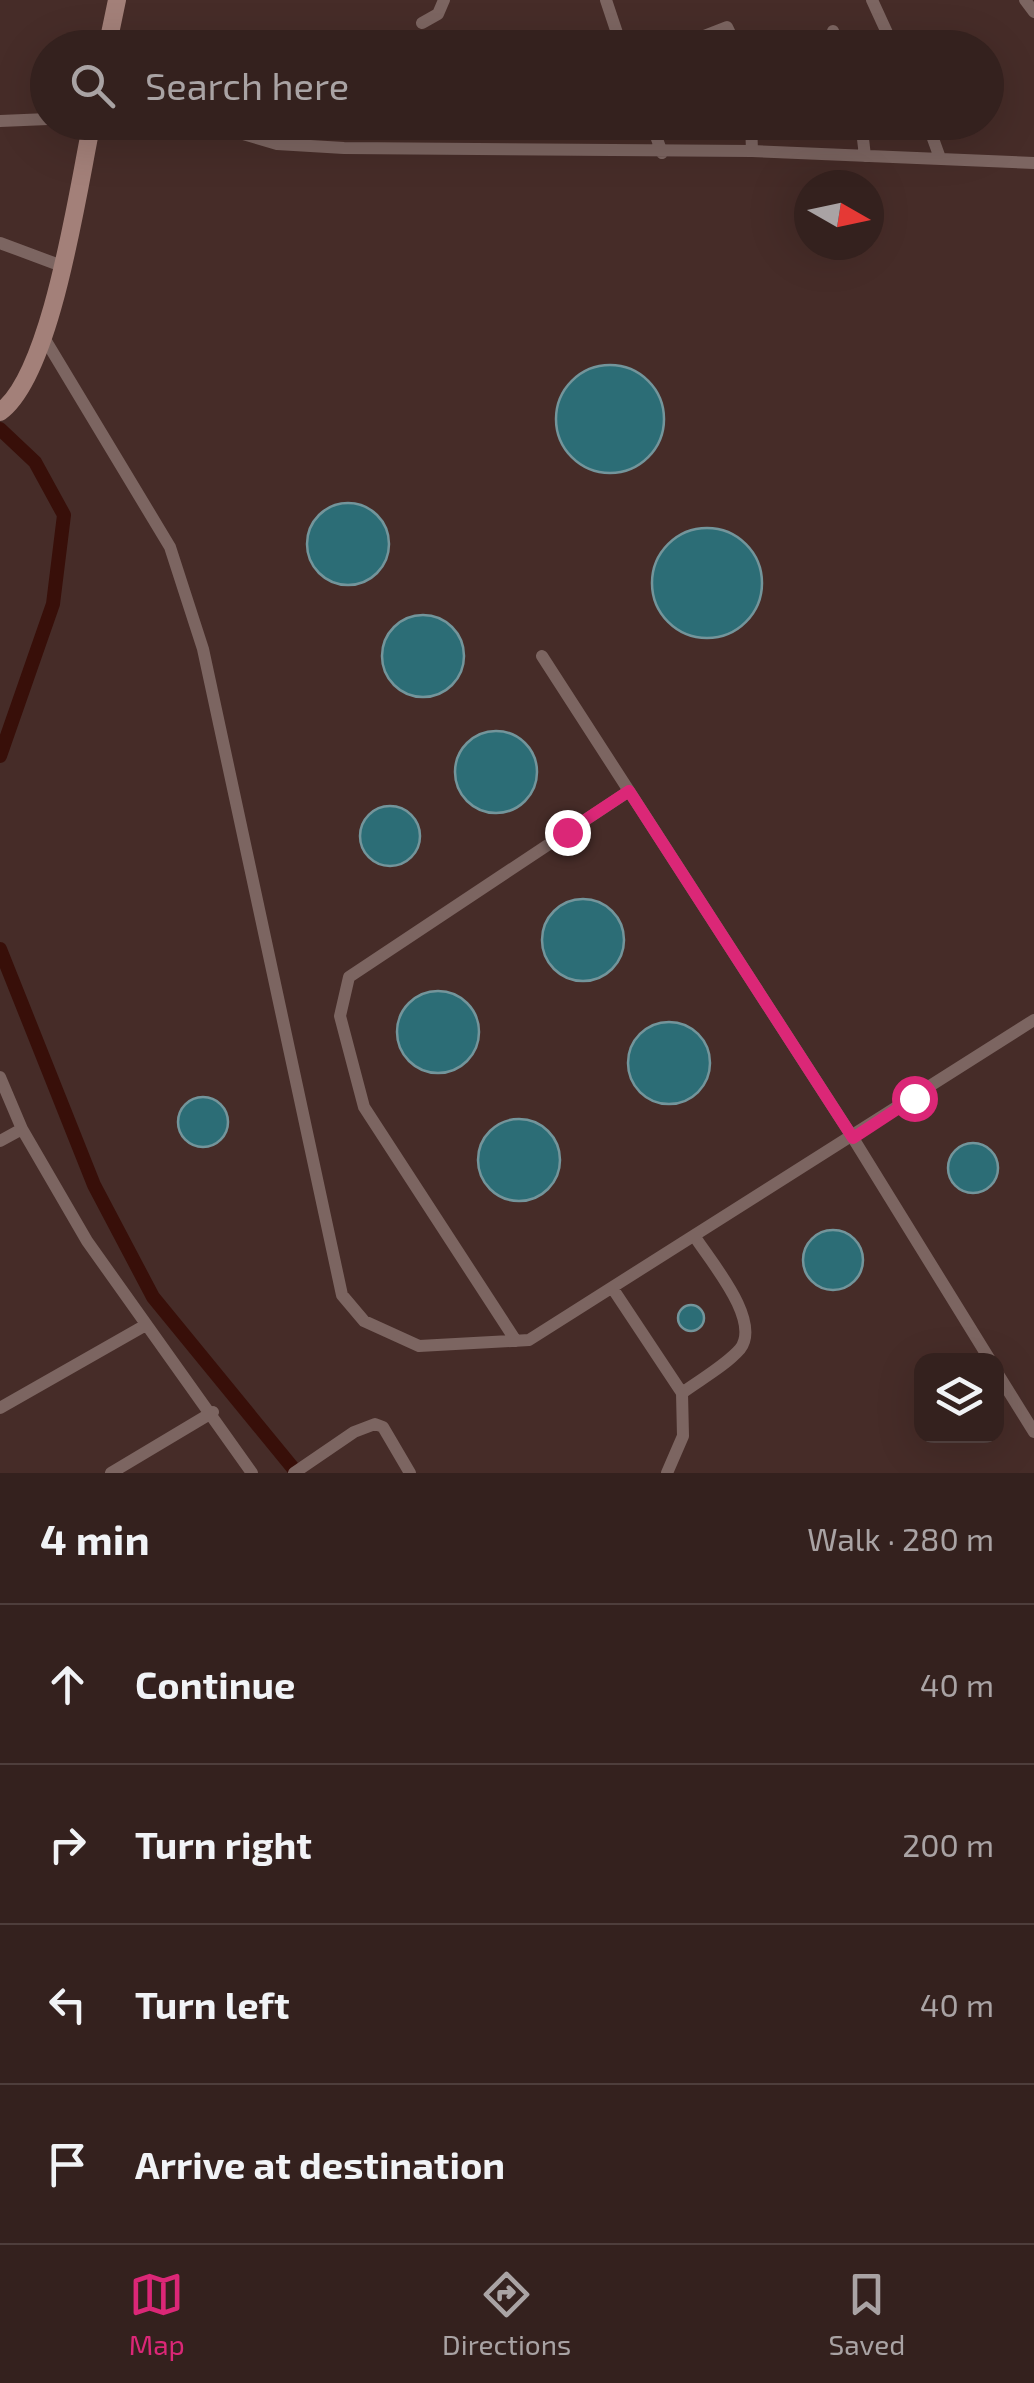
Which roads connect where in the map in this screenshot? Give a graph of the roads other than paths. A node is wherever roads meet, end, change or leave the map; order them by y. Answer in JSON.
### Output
{"nodes":[{"id":1,"x":117,"y":0,"type":"edge"},
{"id":2,"x":444,"y":0,"type":"edge"},
{"id":3,"x":606,"y":0,"type":"edge"},
{"id":4,"x":872,"y":0,"type":"edge"},
{"id":5,"x":1025,"y":0,"type":"edge"},
{"id":6,"x":1034,"y":12,"type":"edge"},
{"id":7,"x":422,"y":24,"type":"dead end"},
{"id":8,"x":111,"y":30,"type":"edge"},
{"id":9,"x":616,"y":30,"type":"edge"},
{"id":10,"x":886,"y":30,"type":"edge"},
{"id":11,"x":30,"y":120,"type":"edge"},
{"id":12,"x":0,"y":122,"type":"edge"},
{"id":13,"x":88,"y":140,"type":"edge"},
{"id":14,"x":264,"y":140,"type":"edge"},
{"id":15,"x":657,"y":140,"type":"edge"},
{"id":16,"x":752,"y":140,"type":"edge"},
{"id":17,"x":863,"y":140,"type":"edge"},
{"id":18,"x":933,"y":140,"type":"edge"},
{"id":19,"x":752,"y":151,"type":"junction"},
{"id":20,"x":662,"y":153,"type":"junction"},
{"id":21,"x":865,"y":156,"type":"junction"},
{"id":22,"x":940,"y":158,"type":"junction"},
{"id":23,"x":1034,"y":163,"type":"edge"},
{"id":24,"x":0,"y":243,"type":"edge"},
{"id":25,"x":62,"y":266,"type":"junction"},
{"id":26,"x":43,"y":336,"type":"junction"},
{"id":27,"x":0,"y":412,"type":"edge"},
{"id":28,"x":542,"y":656,"type":"dead end"},
{"id":29,"x":629,"y":791,"type":"junction"},
{"id":30,"x":1034,"y":1020,"type":"edge"},
{"id":31,"x":0,"y":1077,"type":"edge"},
{"id":32,"x":22,"y":1129,"type":"junction"},
{"id":33,"x":853,"y":1138,"type":"junction"},
{"id":34,"x":0,"y":1141,"type":"edge"},
{"id":35,"x":696,"y":1237,"type":"junction"},
{"id":36,"x":613,"y":1289,"type":"junction"},
{"id":37,"x":144,"y":1326,"type":"junction"},
{"id":38,"x":516,"y":1341,"type":"junction"},
{"id":39,"x":986,"y":1353,"type":"edge"},
{"id":40,"x":1004,"y":1384,"type":"edge"},
{"id":41,"x":682,"y":1393,"type":"junction"},
{"id":42,"x":0,"y":1408,"type":"edge"},
{"id":43,"x":213,"y":1412,"type":"junction"},
{"id":44,"x":1034,"y":1432,"type":"edge"},
{"id":45,"x":111,"y":1473,"type":"edge"},
{"id":46,"x":252,"y":1473,"type":"edge"},
{"id":47,"x":294,"y":1473,"type":"edge"},
{"id":48,"x":410,"y":1473,"type":"edge"},
{"id":49,"x":667,"y":1473,"type":"edge"}],
"edges":[{"from":1,"to":8,"type":"street"},
{"from":2,"to":7,"type":"street"},
{"from":3,"to":9,"type":"street"},
{"from":4,"to":10,"type":"street"},
{"from":5,"to":6,"type":"street"},
{"from":11,"to":12,"type":"street"},
{"from":13,"to":25,"type":"street"},
{"from":14,"to":20,"type":"street"},
{"from":15,"to":20,"type":"street"},
{"from":16,"to":19,"type":"street"},
{"from":17,"to":21,"type":"street"},
{"from":18,"to":22,"type":"street"},
{"from":19,"to":20,"type":"street"},
{"from":19,"to":21,"type":"street"},
{"from":21,"to":22,"type":"street"},
{"from":22,"to":23,"type":"street"},
{"from":24,"to":25,"type":"street"},
{"from":25,"to":26,"type":"street"},
{"from":26,"to":27,"type":"street"},
{"from":26,"to":38,"type":"street"},
{"from":28,"to":29,"type":"street"},
{"from":29,"to":33,"type":"street"},
{"from":29,"to":38,"type":"street"},
{"from":30,"to":33,"type":"street"},
{"from":31,"to":32,"type":"street"},
{"from":32,"to":34,"type":"street"},
{"from":32,"to":37,"type":"street"},
{"from":33,"to":35,"type":"street"},
{"from":33,"to":39,"type":"street"},
{"from":35,"to":36,"type":"street"},
{"from":35,"to":41,"type":"street"},
{"from":36,"to":38,"type":"street"},
{"from":36,"to":41,"type":"street"},
{"from":37,"to":42,"type":"street"},
{"from":37,"to":43,"type":"street"},
{"from":40,"to":44,"type":"street"},
{"from":41,"to":49,"type":"street"},
{"from":43,"to":45,"type":"street"},
{"from":43,"to":46,"type":"street"},
{"from":47,"to":48,"type":"street"}]}
